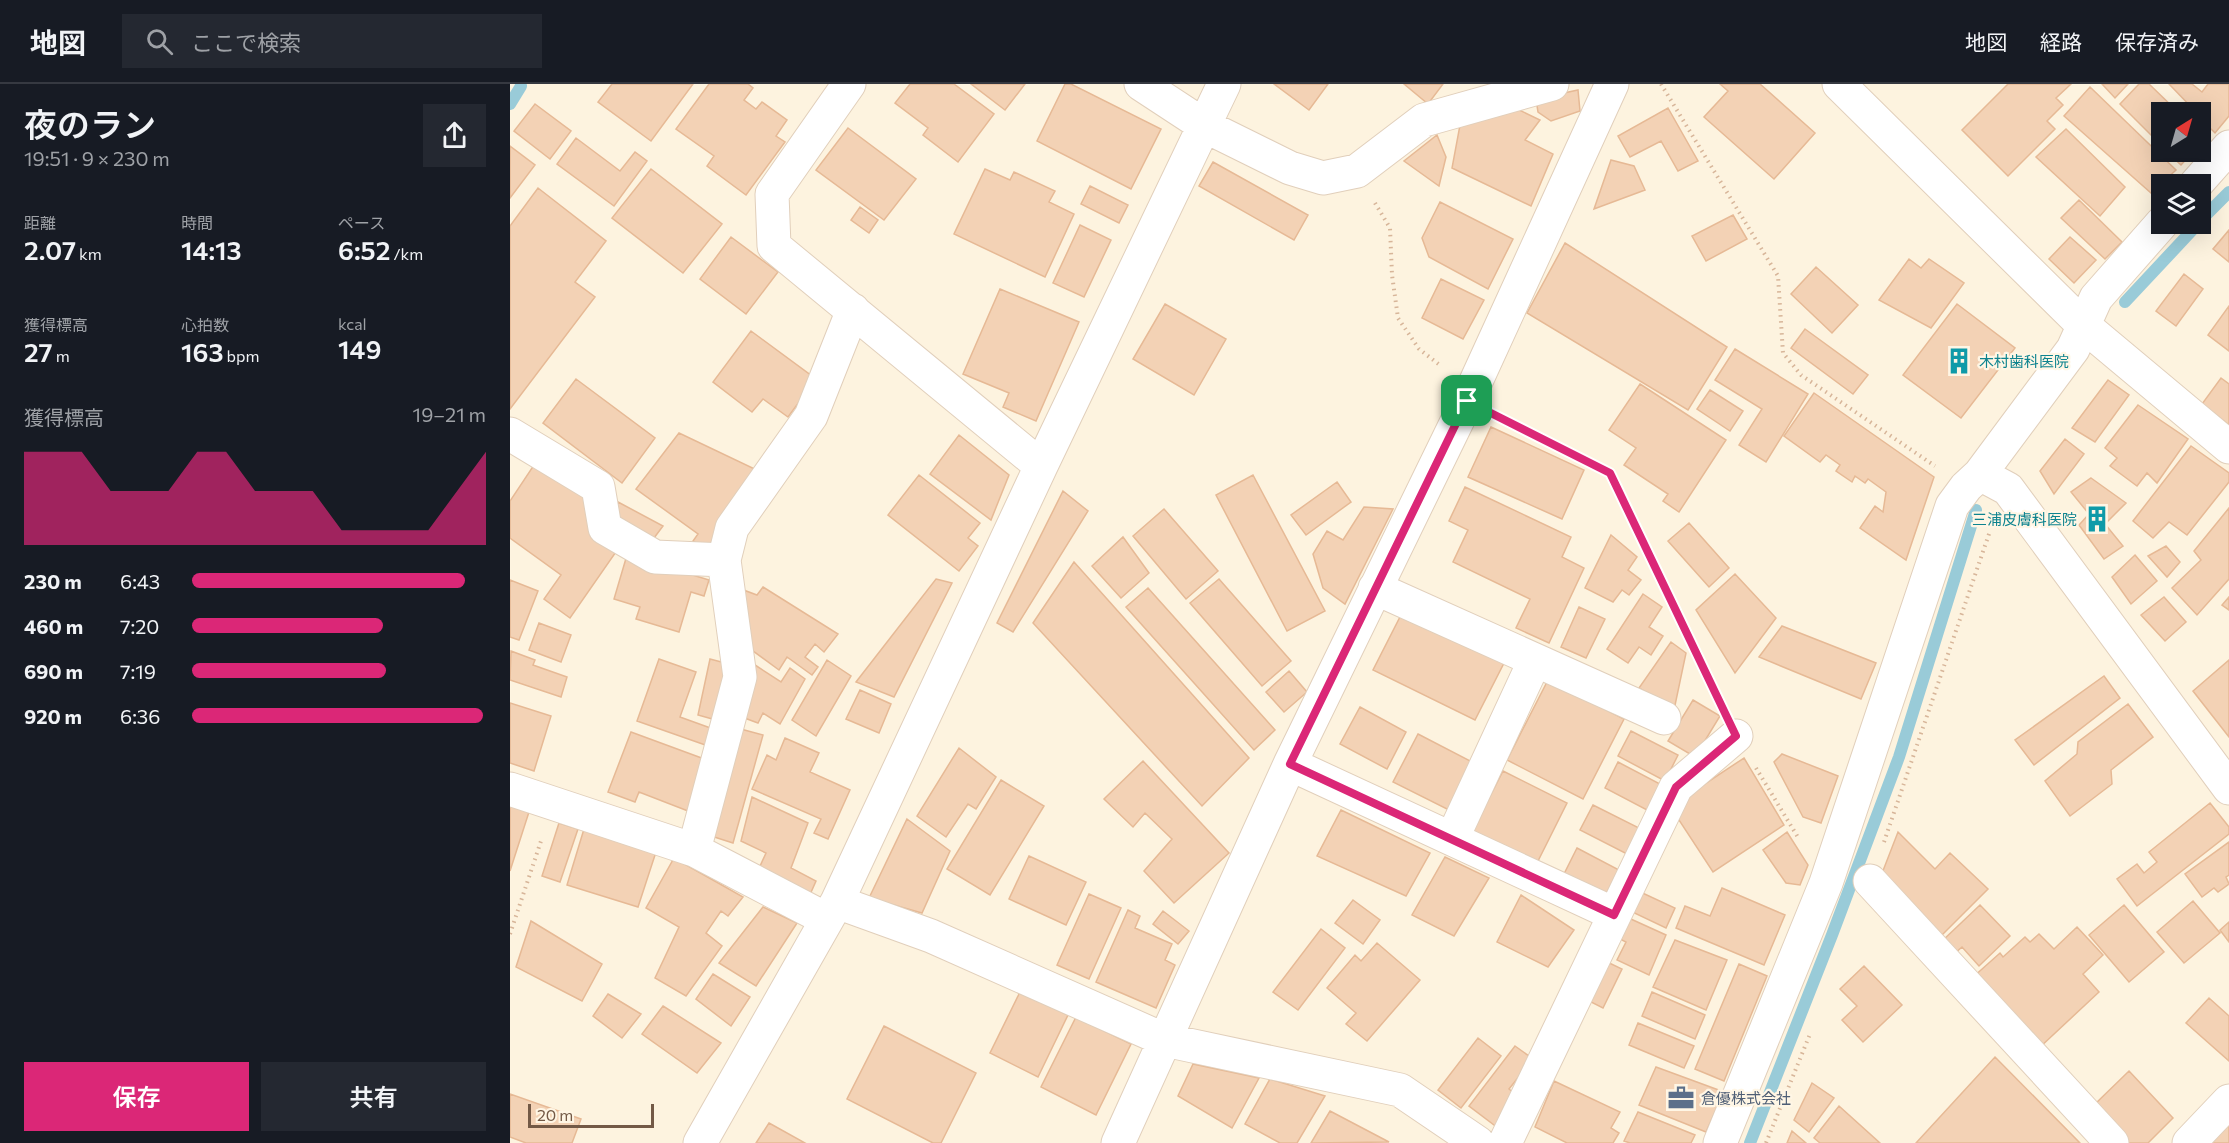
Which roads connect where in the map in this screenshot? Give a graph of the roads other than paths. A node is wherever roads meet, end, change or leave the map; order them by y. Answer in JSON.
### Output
{"nodes":[{"id":1,"x":849,"y":84,"type":"edge"},
{"id":2,"x":1140,"y":84,"type":"edge"},
{"id":3,"x":1224,"y":84,"type":"edge"},
{"id":4,"x":1552,"y":84,"type":"edge"},
{"id":5,"x":1612,"y":84,"type":"edge"},
{"id":6,"x":1839,"y":84,"type":"edge"},
{"id":7,"x":1205,"y":126,"type":"junction"},
{"id":8,"x":2229,"y":147,"type":"edge"},
{"id":9,"x":2205,"y":174,"type":"edge"},
{"id":10,"x":2152,"y":234,"type":"edge"},
{"id":11,"x":853,"y":310,"type":"junction"},
{"id":12,"x":2083,"y":325,"type":"junction"},
{"id":13,"x":510,"y":434,"type":"edge"},
{"id":14,"x":2229,"y":447,"type":"edge"},
{"id":15,"x":1041,"y":466,"type":"junction"},
{"id":16,"x":1973,"y":480,"type":"junction"},
{"id":17,"x":724,"y":560,"type":"junction"},
{"id":18,"x":1375,"y":588,"type":"junction"},
{"id":19,"x":1535,"y":660,"type":"junction"},
{"id":20,"x":1664,"y":718,"type":"dead end"},
{"id":21,"x":1736,"y":736,"type":"road end"},
{"id":22,"x":1290,"y":764,"type":"junction"},
{"id":23,"x":2229,"y":788,"type":"edge"},
{"id":24,"x":510,"y":789,"type":"edge"},
{"id":25,"x":1452,"y":839,"type":"junction"},
{"id":26,"x":694,"y":850,"type":"junction"},
{"id":27,"x":1870,"y":881,"type":"dead end"},
{"id":28,"x":831,"y":910,"type":"junction"},
{"id":29,"x":1614,"y":915,"type":"junction"},
{"id":30,"x":1165,"y":1040,"type":"junction"},
{"id":31,"x":2229,"y":1101,"type":"edge"},
{"id":32,"x":700,"y":1143,"type":"edge"},
{"id":33,"x":1118,"y":1143,"type":"edge"},
{"id":34,"x":1478,"y":1143,"type":"edge"},
{"id":35,"x":1506,"y":1143,"type":"edge"},
{"id":36,"x":1720,"y":1143,"type":"edge"},
{"id":37,"x":2112,"y":1143,"type":"edge"},
{"id":38,"x":2189,"y":1143,"type":"edge"}],
"edges":[{"from":1,"to":11,"type":"street"},
{"from":2,"to":7,"type":"street"},
{"from":3,"to":7,"type":"street"},
{"from":4,"to":7,"type":"street"},
{"from":5,"to":18,"type":"street"},
{"from":6,"to":12,"type":"street"},
{"from":7,"to":15,"type":"street"},
{"from":8,"to":9,"type":"street"},
{"from":10,"to":12,"type":"street"},
{"from":11,"to":15,"type":"street"},
{"from":11,"to":17,"type":"street"},
{"from":12,"to":14,"type":"street"},
{"from":12,"to":16,"type":"street"},
{"from":13,"to":17,"type":"street"},
{"from":15,"to":28,"type":"street"},
{"from":16,"to":23,"type":"street"},
{"from":16,"to":36,"type":"street"},
{"from":17,"to":26,"type":"street"},
{"from":18,"to":19,"type":"street"},
{"from":18,"to":22,"type":"street"},
{"from":19,"to":20,"type":"street"},
{"from":19,"to":25,"type":"street"},
{"from":21,"to":29,"type":"street"},
{"from":22,"to":25,"type":"street"},
{"from":22,"to":30,"type":"street"},
{"from":24,"to":26,"type":"street"},
{"from":25,"to":29,"type":"street"},
{"from":26,"to":28,"type":"street"},
{"from":27,"to":37,"type":"street"},
{"from":28,"to":30,"type":"street"},
{"from":28,"to":32,"type":"street"},
{"from":29,"to":35,"type":"street"},
{"from":30,"to":33,"type":"street"},
{"from":30,"to":34,"type":"street"},
{"from":31,"to":38,"type":"street"}]}
